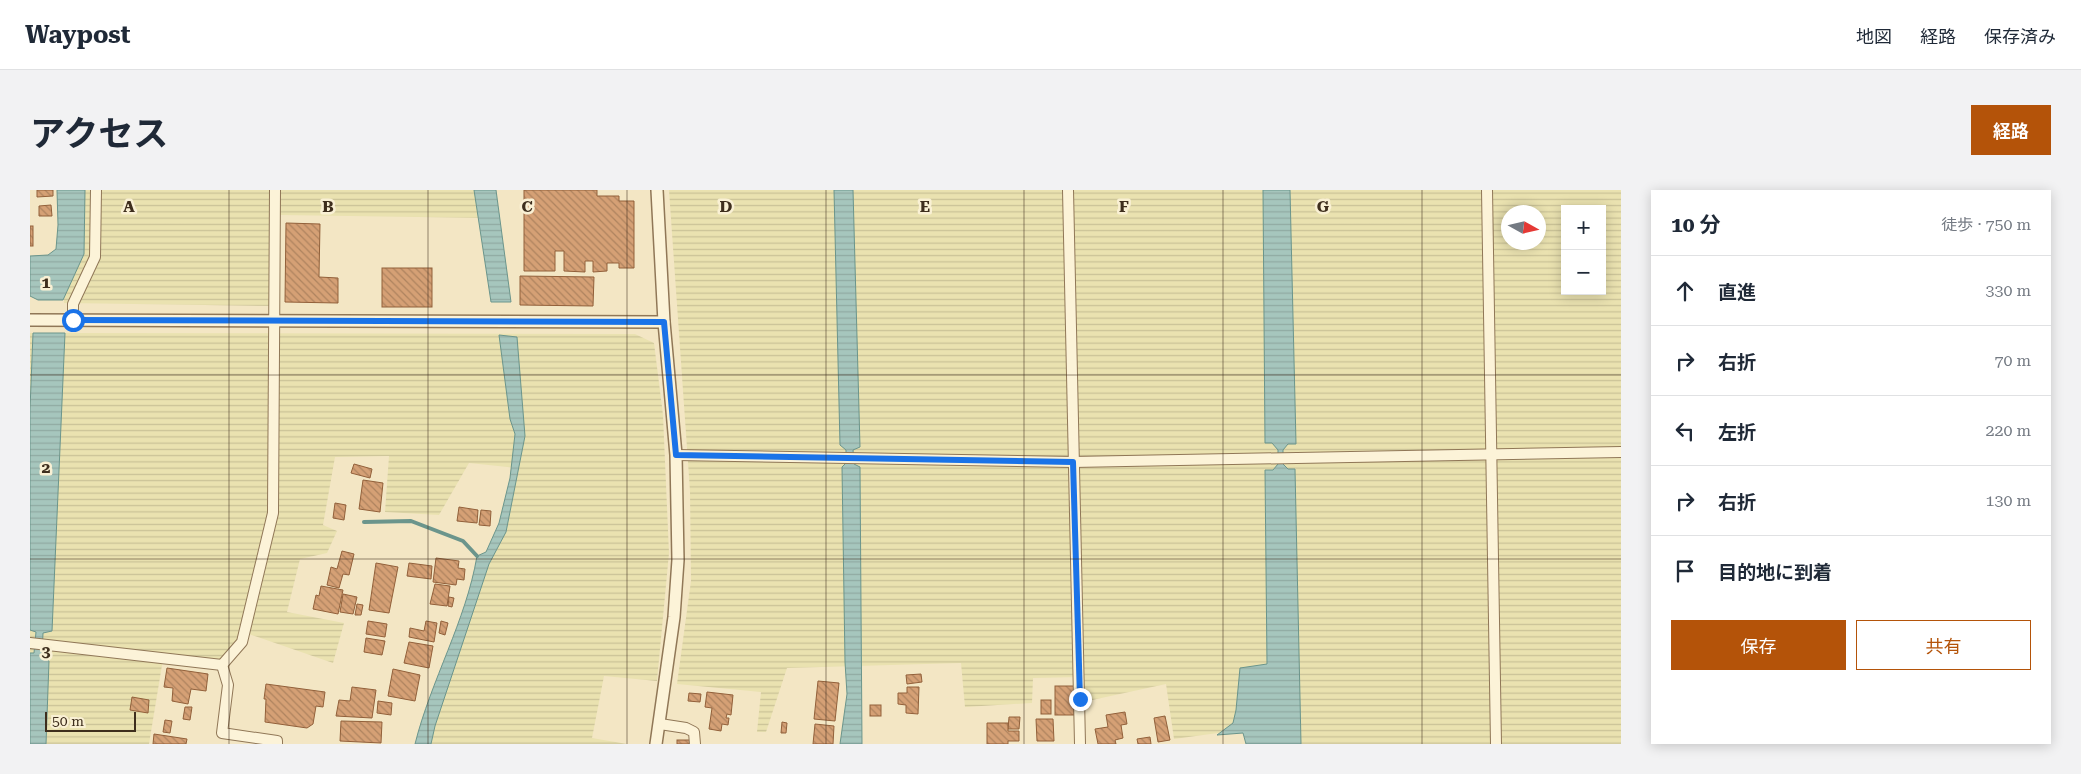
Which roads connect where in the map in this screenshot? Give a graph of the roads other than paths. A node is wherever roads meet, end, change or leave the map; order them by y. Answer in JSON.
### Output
{"nodes":[{"id":1,"x":96,"y":190,"type":"edge"},
{"id":2,"x":275,"y":190,"type":"edge"},
{"id":3,"x":657,"y":190,"type":"edge"},
{"id":4,"x":1068,"y":190,"type":"edge"},
{"id":5,"x":1487,"y":190,"type":"edge"},
{"id":6,"x":30,"y":320,"type":"edge"},
{"id":7,"x":73,"y":320,"type":"junction"},
{"id":8,"x":274,"y":321,"type":"junction"},
{"id":9,"x":664,"y":322,"type":"junction"},
{"id":10,"x":1621,"y":452,"type":"edge"},
{"id":11,"x":676,"y":455,"type":"junction"},
{"id":12,"x":1490,"y":455,"type":"junction"},
{"id":13,"x":1073,"y":462,"type":"junction"},
{"id":14,"x":32,"y":643,"type":"edge"},
{"id":15,"x":222,"y":665,"type":"junction"},
{"id":16,"x":660,"y":724,"type":"junction"},
{"id":17,"x":277,"y":744,"type":"edge"},
{"id":18,"x":656,"y":744,"type":"edge"},
{"id":19,"x":695,"y":744,"type":"edge"},
{"id":20,"x":1080,"y":744,"type":"edge"},
{"id":21,"x":1496,"y":744,"type":"edge"}],
"edges":[{"from":1,"to":7,"type":"street"},
{"from":2,"to":8,"type":"street"},
{"from":3,"to":9,"type":"street"},
{"from":4,"to":13,"type":"street"},
{"from":5,"to":12,"type":"street"},
{"from":6,"to":7,"type":"street"},
{"from":7,"to":8,"type":"street"},
{"from":8,"to":9,"type":"street"},
{"from":8,"to":15,"type":"street"},
{"from":9,"to":11,"type":"street"},
{"from":10,"to":12,"type":"street"},
{"from":11,"to":13,"type":"street"},
{"from":11,"to":16,"type":"street"},
{"from":12,"to":13,"type":"street"},
{"from":12,"to":21,"type":"street"},
{"from":13,"to":20,"type":"street"},
{"from":14,"to":15,"type":"street"},
{"from":15,"to":17,"type":"street"},
{"from":16,"to":18,"type":"street"},
{"from":16,"to":19,"type":"street"}]}
